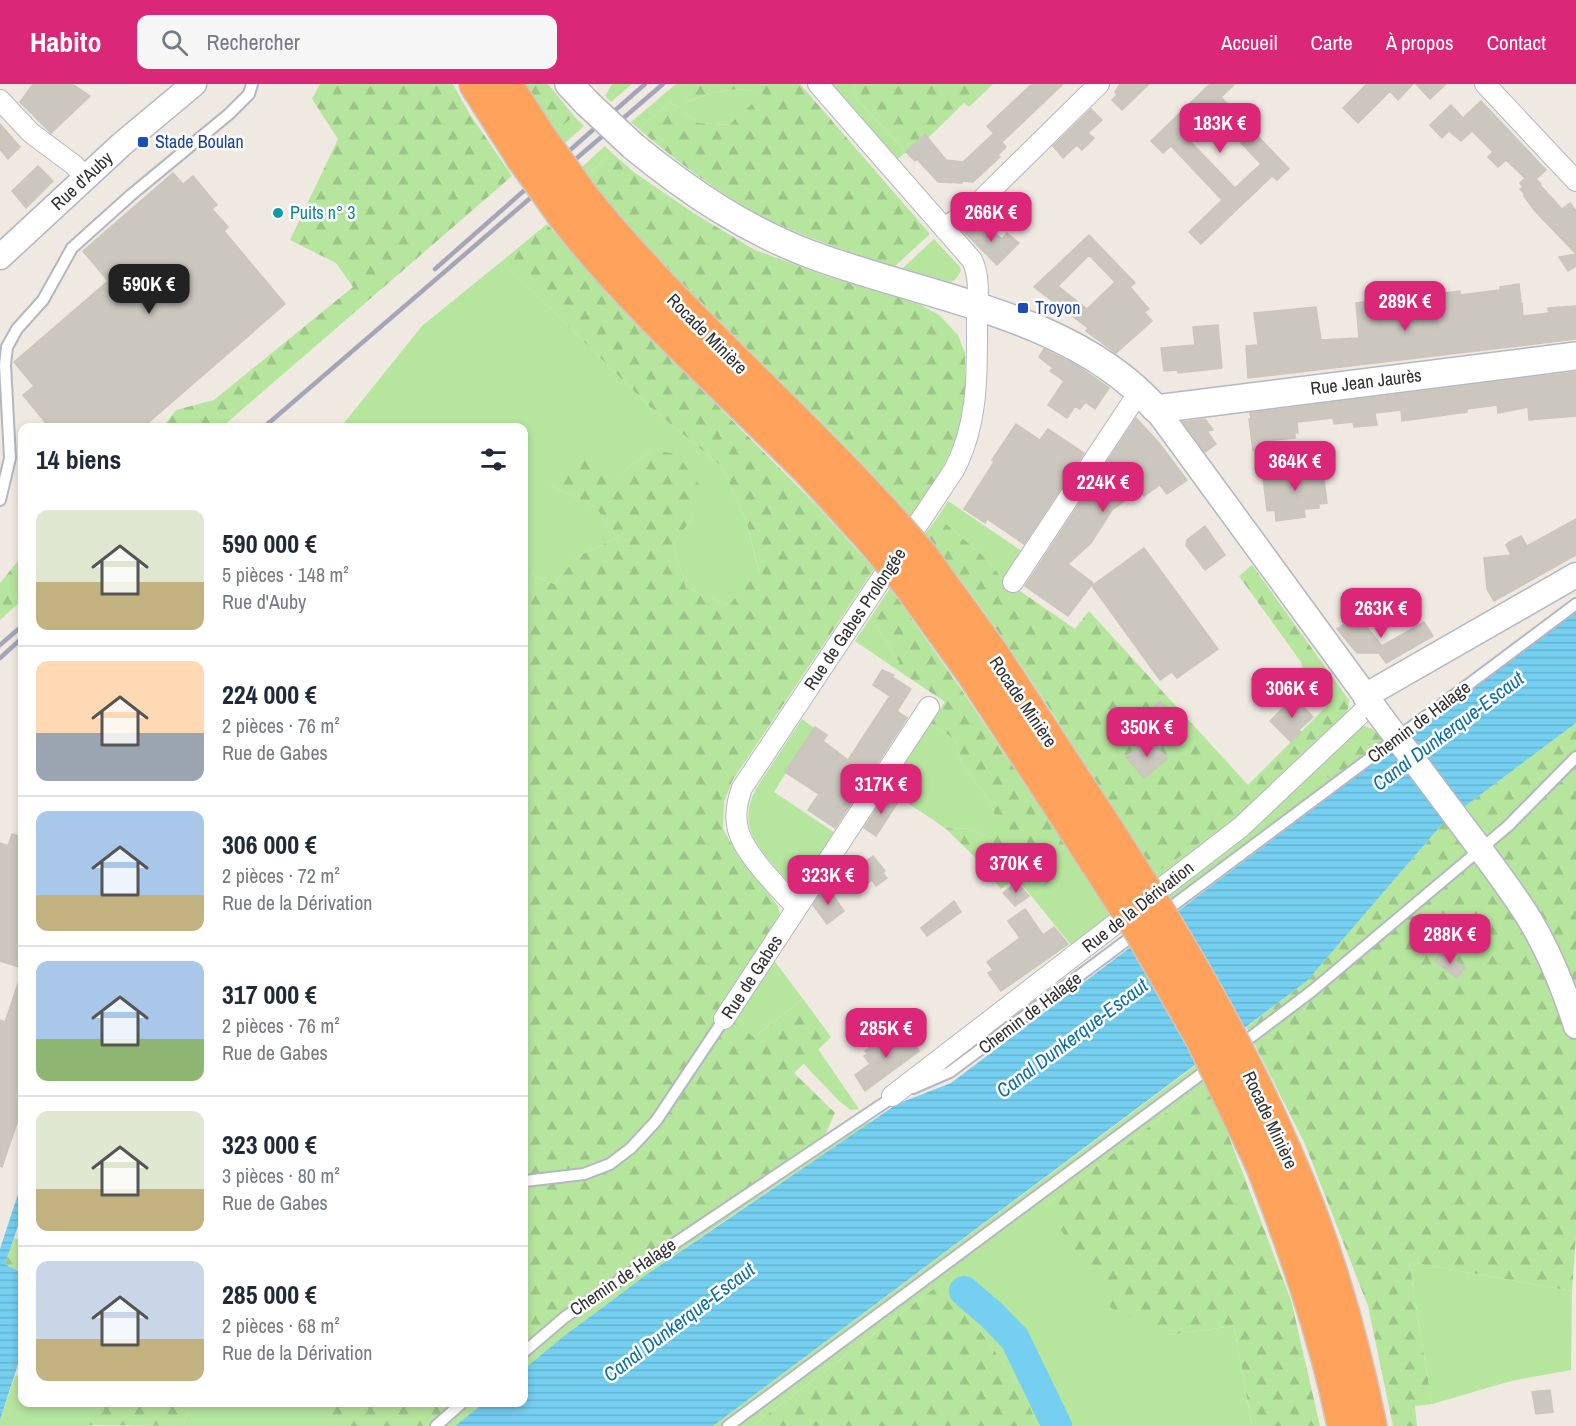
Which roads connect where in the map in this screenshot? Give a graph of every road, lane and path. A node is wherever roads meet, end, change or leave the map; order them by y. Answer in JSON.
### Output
{"nodes":[{"id":1,"x":194,"y":84,"type":"edge"},
{"id":2,"x":252,"y":84,"type":"edge"},
{"id":3,"x":476,"y":84,"type":"edge"},
{"id":4,"x":505,"y":84,"type":"edge"},
{"id":5,"x":818,"y":84,"type":"edge"},
{"id":6,"x":1099,"y":84,"type":"edge"},
{"id":7,"x":1485,"y":84,"type":"edge"},
{"id":8,"x":578,"y":94,"type":"edge"},
{"id":9,"x":0,"y":99,"type":"edge"},
{"id":10,"x":532,"y":150,"type":"junction"},
{"id":11,"x":86,"y":177,"type":"junction"},
{"id":12,"x":1576,"y":180,"type":"edge"},
{"id":13,"x":945,"y":228,"type":"junction"},
{"id":14,"x":0,"y":257,"type":"edge"},
{"id":15,"x":977,"y":308,"type":"junction"},
{"id":16,"x":1576,"y":356,"type":"edge"},
{"id":17,"x":1147,"y":400,"type":"junction"},
{"id":18,"x":0,"y":500,"type":"edge"},
{"id":19,"x":1576,"y":575,"type":"edge"},
{"id":20,"x":1013,"y":582,"type":"dead end"},
{"id":21,"x":1576,"y":604,"type":"edge"},
{"id":22,"x":1371,"y":703,"type":"junction"},
{"id":23,"x":929,"y":707,"type":"dead end"},
{"id":24,"x":1576,"y":758,"type":"edge"},
{"id":25,"x":1476,"y":844,"type":"junction"},
{"id":26,"x":798,"y":907,"type":"junction"},
{"id":27,"x":724,"y":1019,"type":"joint"},
{"id":28,"x":1576,"y":1026,"type":"edge"},
{"id":29,"x":892,"y":1096,"type":"junction"},
{"id":30,"x":1273,"y":1158,"type":"junction"},
{"id":31,"x":528,"y":1181,"type":"edge"},
{"id":32,"x":528,"y":1349,"type":"edge"},
{"id":33,"x":458,"y":1407,"type":"edge"},
{"id":34,"x":436,"y":1426,"type":"edge"},
{"id":35,"x":728,"y":1426,"type":"edge"},
{"id":36,"x":1344,"y":1426,"type":"edge"},
{"id":37,"x":1370,"y":1426,"type":"edge"}],
"edges":[{"from":1,"to":11,"type":"street","name":"Rue d'Auby"},
{"from":2,"to":18,"type":"lane"},
{"from":3,"to":10,"type":"highway","name":"Rocade Minière"},
{"from":4,"to":10,"type":"highway","name":"Rocade Minière"},
{"from":5,"to":13,"type":"street","name":"Rue de Gabes Prolongée"},
{"from":6,"to":13,"type":"street"},
{"from":7,"to":12,"type":"street"},
{"from":8,"to":15,"type":"main road","bridge":true},
{"from":9,"to":11,"type":"street"},
{"from":10,"to":30,"type":"highway","name":"Rocade Minière","bridge":true},
{"from":11,"to":14,"type":"street","name":"Rue d'Auby"},
{"from":13,"to":15,"type":"street","name":"Rue de Gabes Prolongée"},
{"from":15,"to":17,"type":"main road"},
{"from":15,"to":26,"type":"street","name":"Rue de Gabes Prolongée"},
{"from":16,"to":17,"type":"main road","name":"Rue Jean Jaurès"},
{"from":17,"to":20,"type":"street"},
{"from":17,"to":22,"type":"street"},
{"from":19,"to":22,"type":"street"},
{"from":21,"to":29,"type":"lane","name":"Chemin de Halage"},
{"from":22,"to":25,"type":"street","bridge":true},
{"from":22,"to":29,"type":"street","name":"Rue de la Dérivation"},
{"from":23,"to":26,"type":"street","name":"Rue de Gabes"},
{"from":24,"to":25,"type":"lane"},
{"from":25,"to":28,"type":"street"},
{"from":25,"to":35,"type":"lane"},
{"from":26,"to":27,"type":"street","name":"Rue de Gabes"},
{"from":27,"to":31,"type":"lane","name":"Rue de Gabes"},
{"from":29,"to":32,"type":"lane","name":"Chemin de Halage"},
{"from":30,"to":36,"type":"highway","name":"Rocade Minière"},
{"from":30,"to":37,"type":"highway","name":"Rocade Minière"},
{"from":33,"to":34,"type":"lane"}]}
